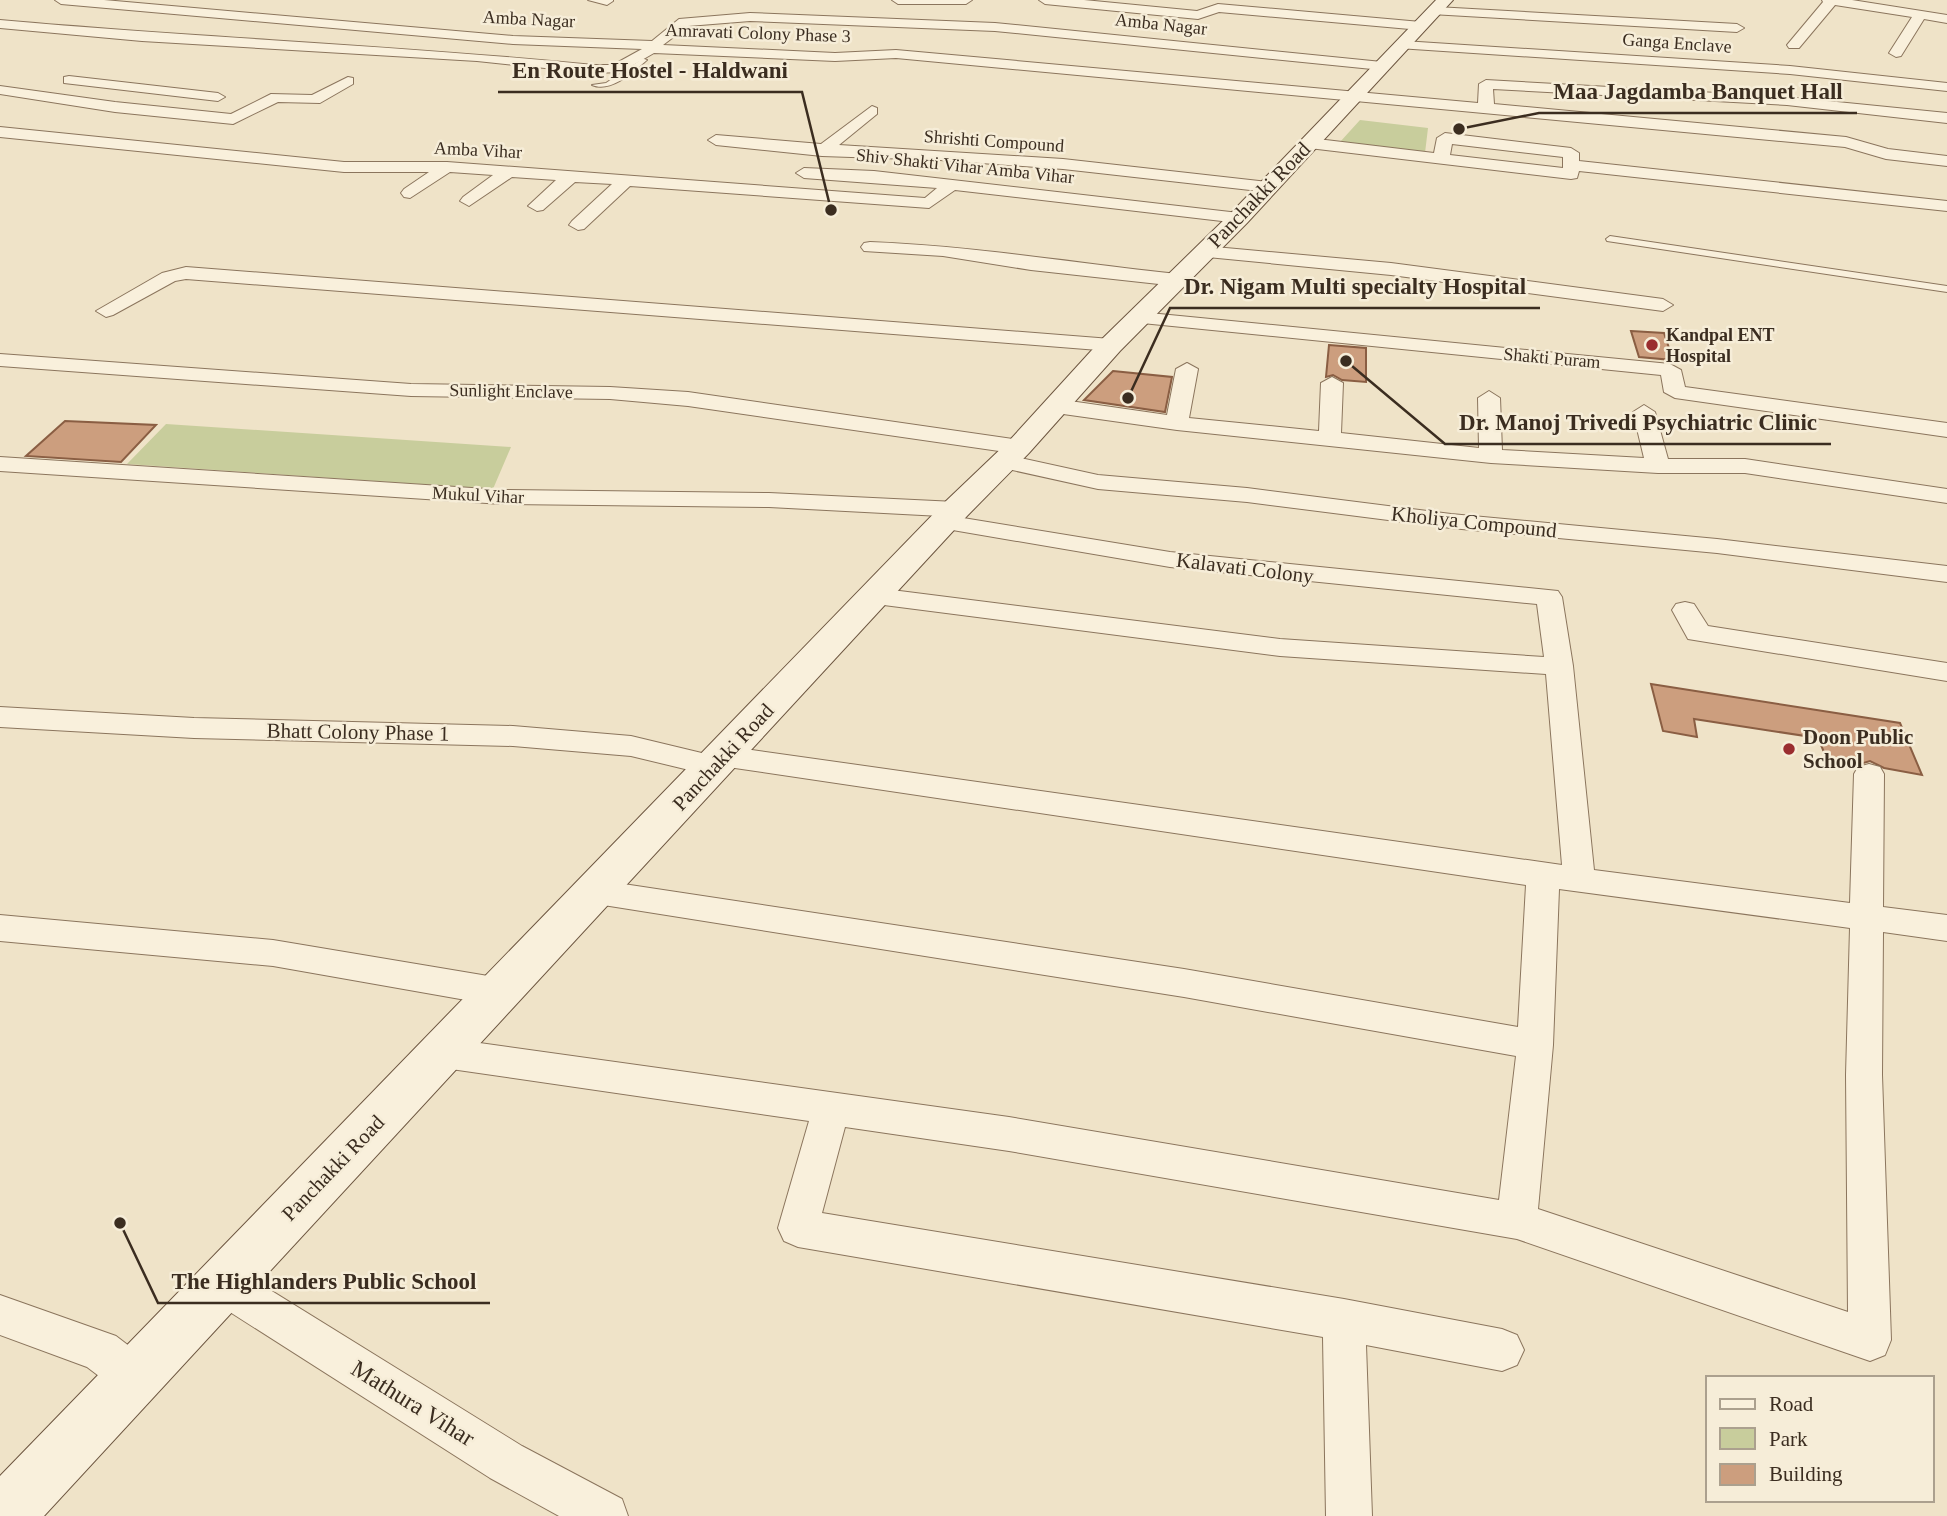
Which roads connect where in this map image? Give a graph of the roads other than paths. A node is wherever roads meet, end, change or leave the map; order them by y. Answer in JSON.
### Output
{"nodes":[{"id":1,"x":61,"y":0,"type":"edge"},
{"id":2,"x":594,"y":0,"type":"edge"},
{"id":3,"x":898,"y":0,"type":"edge"},
{"id":4,"x":966,"y":0,"type":"edge"},
{"id":5,"x":1045,"y":0,"type":"edge"},
{"id":6,"x":1179,"y":0,"type":"edge"},
{"id":7,"x":1831,"y":0,"type":"edge"},
{"id":8,"x":1940,"y":0,"type":"edge"},
{"id":9,"x":607,"y":1,"type":"edge"},
{"id":10,"x":1226,"y":5,"type":"edge"},
{"id":11,"x":1924,"y":15,"type":"junction"},
{"id":12,"x":1947,"y":19,"type":"edge"},
{"id":13,"x":0,"y":24,"type":"edge"},
{"id":14,"x":995,"y":27,"type":"junction"},
{"id":15,"x":1737,"y":28,"type":"dead end"},
{"id":16,"x":1407,"y":38,"type":"edge"},
{"id":17,"x":1794,"y":45,"type":"dead end"},
{"id":18,"x":977,"y":46,"type":"dead end"},
{"id":19,"x":653,"y":47,"type":"junction"},
{"id":20,"x":1896,"y":53,"type":"dead end"},
{"id":21,"x":636,"y":58,"type":"junction"},
{"id":22,"x":1157,"y":66,"type":"dead end"},
{"id":23,"x":51,"y":78,"type":"dead end"},
{"id":24,"x":348,"y":81,"type":"dead end"},
{"id":25,"x":595,"y":85,"type":"dead end"},
{"id":26,"x":1947,"y":87,"type":"edge"},
{"id":27,"x":0,"y":90,"type":"edge"},
{"id":28,"x":265,"y":103,"type":"junction"},
{"id":29,"x":115,"y":107,"type":"junction"},
{"id":30,"x":1486,"y":108,"type":"junction"},
{"id":31,"x":872,"y":111,"type":"dead end"},
{"id":32,"x":1947,"y":118,"type":"edge"},
{"id":33,"x":0,"y":132,"type":"edge"},
{"id":34,"x":44,"y":137,"type":"junction"},
{"id":35,"x":716,"y":140,"type":"dead end"},
{"id":36,"x":955,"y":141,"type":"dead end"},
{"id":37,"x":1309,"y":143,"type":"junction"},
{"id":38,"x":822,"y":151,"type":"junction"},
{"id":39,"x":940,"y":155,"type":"junction"},
{"id":40,"x":1947,"y":161,"type":"edge"},
{"id":41,"x":447,"y":167,"type":"junction"},
{"id":42,"x":713,"y":168,"type":"dead end"},
{"id":43,"x":509,"y":170,"type":"junction"},
{"id":44,"x":788,"y":172,"type":"dead end"},
{"id":45,"x":572,"y":175,"type":"junction"},
{"id":46,"x":626,"y":180,"type":"junction"},
{"id":47,"x":691,"y":185,"type":"junction"},
{"id":48,"x":949,"y":187,"type":"junction"},
{"id":49,"x":1268,"y":187,"type":"junction"},
{"id":50,"x":410,"y":194,"type":"dead end"},
{"id":51,"x":672,"y":199,"type":"dead end"},
{"id":52,"x":469,"y":201,"type":"dead end"},
{"id":53,"x":537,"y":206,"type":"dead end"},
{"id":54,"x":1947,"y":206,"type":"edge"},
{"id":55,"x":1239,"y":218,"type":"junction"},
{"id":56,"x":579,"y":225,"type":"dead end"},
{"id":57,"x":1610,"y":239,"type":"dead end"},
{"id":58,"x":870,"y":247,"type":"dead end"},
{"id":59,"x":1204,"y":252,"type":"junction"},
{"id":60,"x":1177,"y":280,"type":"junction"},
{"id":61,"x":1947,"y":289,"type":"edge"},
{"id":62,"x":1663,"y":305,"type":"dead end"},
{"id":63,"x":106,"y":311,"type":"dead end"},
{"id":64,"x":1139,"y":318,"type":"junction"},
{"id":65,"x":1111,"y":345,"type":"junction"},
{"id":66,"x":0,"y":360,"type":"edge"},
{"id":67,"x":1186,"y":369,"type":"dead end"},
{"id":68,"x":1332,"y":383,"type":"dead end"},
{"id":69,"x":1489,"y":398,"type":"dead end"},
{"id":70,"x":1056,"y":407,"type":"junction"},
{"id":71,"x":1644,"y":412,"type":"dead end"},
{"id":72,"x":1177,"y":423,"type":"junction"},
{"id":73,"x":1947,"y":430,"type":"edge"},
{"id":74,"x":1330,"y":438,"type":"junction"},
{"id":75,"x":1011,"y":454,"type":"junction"},
{"id":76,"x":1490,"y":456,"type":"junction"},
{"id":77,"x":0,"y":464,"type":"edge"},
{"id":78,"x":1658,"y":466,"type":"junction"},
{"id":79,"x":1947,"y":496,"type":"edge"},
{"id":80,"x":950,"y":515,"type":"junction"},
{"id":81,"x":1947,"y":574,"type":"edge"},
{"id":82,"x":876,"y":596,"type":"junction"},
{"id":83,"x":1685,"y":610,"type":"dead end"},
{"id":84,"x":1559,"y":666,"type":"junction"},
{"id":85,"x":1947,"y":672,"type":"edge"},
{"id":86,"x":0,"y":717,"type":"edge"},
{"id":87,"x":719,"y":761,"type":"junction"},
{"id":88,"x":1869,"y":775,"type":"dead end"},
{"id":89,"x":1543,"y":875,"type":"junction"},
{"id":90,"x":1579,"y":879,"type":"junction"},
{"id":91,"x":597,"y":892,"type":"junction"},
{"id":92,"x":1868,"y":918,"type":"junction"},
{"id":93,"x":0,"y":928,"type":"edge"},
{"id":94,"x":1947,"y":928,"type":"edge"},
{"id":95,"x":500,"y":992,"type":"junction"},
{"id":96,"x":1535,"y":1045,"type":"junction"},
{"id":97,"x":444,"y":1053,"type":"junction"},
{"id":98,"x":831,"y":1110,"type":"junction"},
{"id":99,"x":1517,"y":1221,"type":"junction"},
{"id":100,"x":223,"y":1284,"type":"junction"},
{"id":101,"x":0,"y":1315,"type":"edge"},
{"id":102,"x":1344,"y":1320,"type":"junction"},
{"id":103,"x":1502,"y":1350,"type":"dead end"},
{"id":104,"x":135,"y":1377,"type":"junction"},
{"id":105,"x":3,"y":1516,"type":"edge"},
{"id":106,"x":605,"y":1516,"type":"edge"},
{"id":107,"x":1349,"y":1516,"type":"edge"}],
"edges":[{"from":1,"to":19,"type":"street","name":"Amba Nagar"},
{"from":2,"to":9,"type":"street"},
{"from":3,"to":4,"type":"street"},
{"from":5,"to":10,"type":"street"},
{"from":6,"to":10,"type":"street"},
{"from":7,"to":11,"type":"street"},
{"from":7,"to":17,"type":"street"},
{"from":8,"to":11,"type":"street"},
{"from":10,"to":16,"type":"street"},
{"from":11,"to":12,"type":"street"},
{"from":11,"to":20,"type":"street"},
{"from":13,"to":21,"type":"street","name":"Amravati Colony Phase 3"},
{"from":14,"to":16,"type":"street","name":"Amba Nagar"},
{"from":14,"to":18,"type":"street"},
{"from":14,"to":19,"type":"street","name":"Amba Nagar"},
{"from":15,"to":16,"type":"street"},
{"from":16,"to":19,"type":"street","name":"Amravati Colony Phase 3"},
{"from":16,"to":22,"type":"street"},
{"from":16,"to":26,"type":"street","name":"Ganga Enclave"},
{"from":16,"to":30,"type":"street"},
{"from":16,"to":37,"type":"main road","name":"Panchakki Road"},
{"from":19,"to":21,"type":"street","name":"Amravati Colony Phase 3"},
{"from":21,"to":25,"type":"lane"},
{"from":23,"to":28,"type":"street"},
{"from":24,"to":28,"type":"street"},
{"from":27,"to":29,"type":"street"},
{"from":28,"to":29,"type":"street"},
{"from":29,"to":34,"type":"street"},
{"from":30,"to":32,"type":"street"},
{"from":30,"to":40,"type":"street"},
{"from":31,"to":38,"type":"street"},
{"from":33,"to":34,"type":"street","name":"Amba Vihar"},
{"from":34,"to":41,"type":"street","name":"Amba Vihar"},
{"from":35,"to":38,"type":"street","name":"Shrishti Compound"},
{"from":36,"to":39,"type":"street"},
{"from":37,"to":49,"type":"main road","name":"Panchakki Road"},
{"from":37,"to":54,"type":"street"},
{"from":38,"to":39,"type":"street","name":"Shrishti Compound"},
{"from":39,"to":49,"type":"street","name":"Shrishti Compound"},
{"from":41,"to":43,"type":"street","name":"Amba Vihar"},
{"from":41,"to":50,"type":"street"},
{"from":42,"to":47,"type":"street"},
{"from":43,"to":45,"type":"street","name":"Amba Vihar"},
{"from":43,"to":52,"type":"street"},
{"from":44,"to":48,"type":"street","name":"Shiv Shakti Vihar Amba Vihar"},
{"from":45,"to":46,"type":"street","name":"Amba Vihar"},
{"from":45,"to":53,"type":"street"},
{"from":46,"to":47,"type":"street","name":"Amba Vihar"},
{"from":46,"to":56,"type":"street"},
{"from":47,"to":48,"type":"street","name":"Amba Vihar"},
{"from":47,"to":51,"type":"street"},
{"from":48,"to":55,"type":"street","name":"Shiv Shakti Vihar Amba Vihar"},
{"from":49,"to":55,"type":"main road","name":"Panchakki Road"},
{"from":55,"to":59,"type":"main road","name":"Panchakki Road"},
{"from":57,"to":61,"type":"lane"},
{"from":58,"to":60,"type":"street"},
{"from":59,"to":60,"type":"main road","name":"Panchakki Road"},
{"from":59,"to":62,"type":"street"},
{"from":60,"to":64,"type":"main road","name":"Panchakki Road"},
{"from":63,"to":65,"type":"street"},
{"from":64,"to":65,"type":"main road","name":"Panchakki Road"},
{"from":64,"to":73,"type":"street","name":"Shakti Puram"},
{"from":65,"to":70,"type":"main road","name":"Panchakki Road"},
{"from":66,"to":75,"type":"street","name":"Sunlight Enclave"},
{"from":67,"to":72,"type":"street"},
{"from":68,"to":74,"type":"street"},
{"from":69,"to":76,"type":"street"},
{"from":70,"to":72,"type":"street"},
{"from":70,"to":75,"type":"main road","name":"Panchakki Road"},
{"from":71,"to":78,"type":"street"},
{"from":72,"to":74,"type":"street"},
{"from":74,"to":76,"type":"street"},
{"from":75,"to":80,"type":"main road","name":"Panchakki Road"},
{"from":75,"to":81,"type":"street","name":"Kholiya Compound"},
{"from":76,"to":78,"type":"street"},
{"from":77,"to":80,"type":"street","name":"Mukul Vihar"},
{"from":78,"to":79,"type":"street"},
{"from":80,"to":82,"type":"main road","name":"Panchakki Road"},
{"from":80,"to":84,"type":"street","name":"Kalavati Colony"},
{"from":82,"to":84,"type":"street"},
{"from":82,"to":87,"type":"main road","name":"Panchakki Road"},
{"from":83,"to":85,"type":"street"},
{"from":84,"to":90,"type":"street"},
{"from":86,"to":87,"type":"street","name":"Bhatt Colony Phase 1"},
{"from":87,"to":89,"type":"street","name":"Bhatt Colony Phase 1"},
{"from":87,"to":91,"type":"main road","name":"Panchakki Road"},
{"from":88,"to":92,"type":"street"},
{"from":89,"to":90,"type":"street","name":"Bhatt Colony Phase 1"},
{"from":89,"to":96,"type":"street"},
{"from":90,"to":92,"type":"street","name":"Bhatt Colony Phase 1"},
{"from":91,"to":95,"type":"main road","name":"Panchakki Road"},
{"from":91,"to":96,"type":"street"},
{"from":92,"to":94,"type":"street","name":"Bhatt Colony Phase 1"},
{"from":92,"to":99,"type":"street"},
{"from":93,"to":95,"type":"street"},
{"from":95,"to":97,"type":"main road","name":"Panchakki Road"},
{"from":96,"to":99,"type":"street"},
{"from":97,"to":98,"type":"street"},
{"from":97,"to":100,"type":"main road","name":"Panchakki Road"},
{"from":98,"to":99,"type":"street"},
{"from":98,"to":102,"type":"street"},
{"from":100,"to":104,"type":"main road","name":"Panchakki Road"},
{"from":100,"to":106,"type":"street","name":"Mathura Vihar"},
{"from":101,"to":104,"type":"street"},
{"from":102,"to":103,"type":"street"},
{"from":102,"to":107,"type":"street"},
{"from":104,"to":105,"type":"main road","name":"Panchakki Road"}]}
